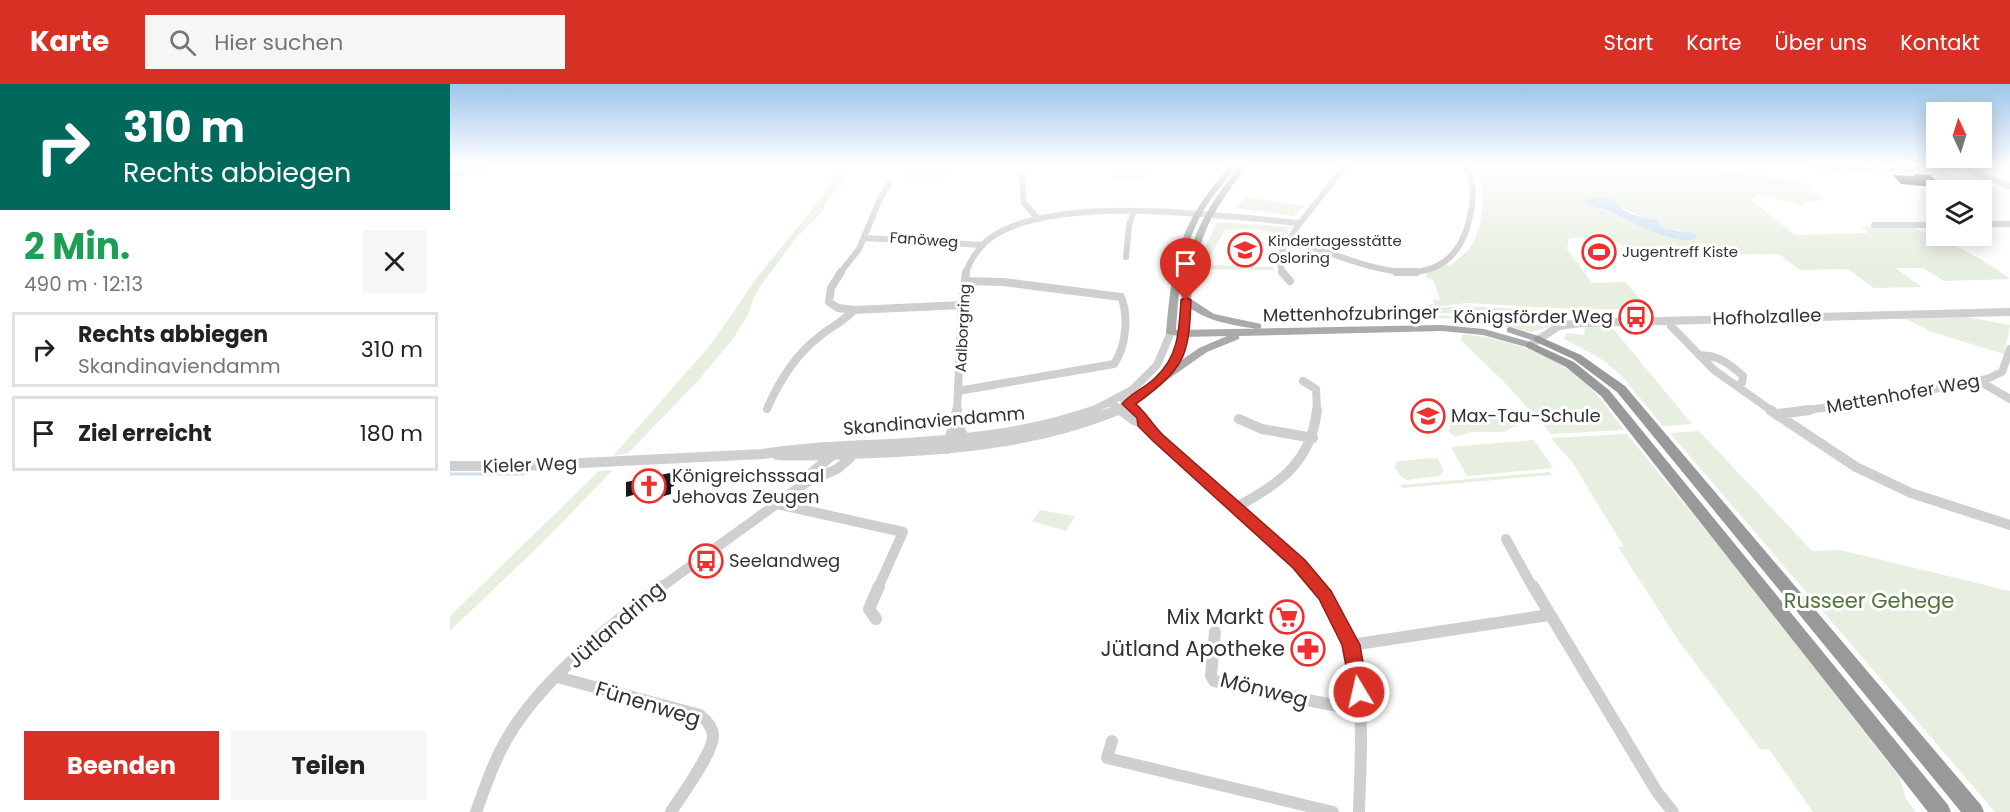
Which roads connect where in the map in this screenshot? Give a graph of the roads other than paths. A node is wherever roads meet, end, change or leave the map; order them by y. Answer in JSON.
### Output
{"nodes":[{"id":1,"x":880,"y":199,"type":"edge"},
{"id":2,"x":1024,"y":199,"type":"edge"},
{"id":3,"x":1207,"y":199,"type":"edge"},
{"id":4,"x":1217,"y":199,"type":"edge"},
{"id":5,"x":1318,"y":199,"type":"edge"},
{"id":6,"x":1473,"y":199,"type":"edge"},
{"id":7,"x":1134,"y":211,"type":"junction"},
{"id":8,"x":1195,"y":214,"type":"junction"},
{"id":9,"x":1207,"y":215,"type":"junction"},
{"id":10,"x":1038,"y":219,"type":"junction"},
{"id":11,"x":1299,"y":223,"type":"junction"},
{"id":12,"x":1992,"y":224,"type":"edge"},
{"id":13,"x":2010,"y":224,"type":"edge"},
{"id":14,"x":1874,"y":225,"type":"dead end"},
{"id":15,"x":1926,"y":225,"type":"edge"},
{"id":16,"x":865,"y":238,"type":"junction"},
{"id":17,"x":1288,"y":240,"type":"junction"},
{"id":18,"x":983,"y":244,"type":"junction"},
{"id":19,"x":1126,"y":257,"type":"dead end"},
{"id":20,"x":965,"y":281,"type":"junction"},
{"id":21,"x":1290,"y":281,"type":"dead end"},
{"id":22,"x":1186,"y":300,"type":"junction"},
{"id":23,"x":963,"y":305,"type":"junction"},
{"id":24,"x":854,"y":310,"type":"junction"},
{"id":25,"x":2008,"y":313,"type":"edge"},
{"id":26,"x":1671,"y":326,"type":"dead end"},
{"id":27,"x":1263,"y":329,"type":"junction"},
{"id":28,"x":1171,"y":331,"type":"junction"},
{"id":29,"x":1185,"y":331,"type":"junction"},
{"id":30,"x":1534,"y":342,"type":"junction"},
{"id":31,"x":2010,"y":349,"type":"edge"},
{"id":32,"x":1699,"y":355,"type":"junction"},
{"id":33,"x":1160,"y":380,"type":"junction"},
{"id":34,"x":1303,"y":381,"type":"dead end"},
{"id":35,"x":1979,"y":381,"type":"junction"},
{"id":36,"x":1736,"y":385,"type":"junction"},
{"id":37,"x":958,"y":391,"type":"junction"},
{"id":38,"x":2010,"y":399,"type":"edge"},
{"id":39,"x":1114,"y":400,"type":"junction"},
{"id":40,"x":1124,"y":406,"type":"junction"},
{"id":41,"x":767,"y":409,"type":"dead end"},
{"id":42,"x":1778,"y":414,"type":"junction"},
{"id":43,"x":956,"y":420,"type":"junction"},
{"id":44,"x":1239,"y":420,"type":"dead end"},
{"id":45,"x":1313,"y":438,"type":"junction"},
{"id":46,"x":962,"y":444,"type":"junction"},
{"id":47,"x":947,"y":445,"type":"junction"},
{"id":48,"x":856,"y":450,"type":"junction"},
{"id":49,"x":835,"y":451,"type":"junction"},
{"id":50,"x":610,"y":461,"type":"joint"},
{"id":51,"x":450,"y":466,"type":"edge"},
{"id":52,"x":807,"y":482,"type":"junction"},
{"id":53,"x":777,"y":504,"type":"junction"},
{"id":54,"x":1236,"y":507,"type":"junction"},
{"id":55,"x":2010,"y":525,"type":"edge"},
{"id":56,"x":1506,"y":539,"type":"dead end"},
{"id":57,"x":1549,"y":615,"type":"junction"},
{"id":58,"x":876,"y":619,"type":"dead end"},
{"id":59,"x":1215,"y":632,"type":"dead end"},
{"id":60,"x":1351,"y":645,"type":"junction"},
{"id":61,"x":557,"y":677,"type":"junction"},
{"id":62,"x":1362,"y":711,"type":"junction"},
{"id":63,"x":1112,"y":741,"type":"dead end"},
{"id":64,"x":476,"y":812,"type":"edge"},
{"id":65,"x":671,"y":812,"type":"edge"},
{"id":66,"x":1333,"y":812,"type":"edge"},
{"id":67,"x":1359,"y":812,"type":"edge"},
{"id":68,"x":1673,"y":812,"type":"edge"},
{"id":69,"x":1941,"y":812,"type":"edge"},
{"id":70,"x":1974,"y":812,"type":"edge"}],
"edges":[{"from":1,"to":16,"type":"street"},
{"from":2,"to":10,"type":"street"},
{"from":3,"to":8,"type":"main road","name":"Skandinaviendamm"},
{"from":4,"to":9,"type":"main road","name":"Skandinaviendamm"},
{"from":5,"to":11,"type":"street"},
{"from":6,"to":17,"type":"street"},
{"from":7,"to":8,"type":"street"},
{"from":7,"to":10,"type":"street"},
{"from":7,"to":19,"type":"street"},
{"from":8,"to":9,"type":"street"},
{"from":8,"to":28,"type":"main road","name":"Skandinaviendamm"},
{"from":9,"to":11,"type":"street"},
{"from":9,"to":22,"type":"main road","name":"Skandinaviendamm"},
{"from":10,"to":18,"type":"street"},
{"from":11,"to":17,"type":"street"},
{"from":12,"to":13,"type":"street"},
{"from":14,"to":15,"type":"street"},
{"from":16,"to":18,"type":"street","name":"Fanöweg"},
{"from":16,"to":24,"type":"street"},
{"from":17,"to":21,"type":"street"},
{"from":18,"to":20,"type":"street","name":"Aalborgring"},
{"from":20,"to":23,"type":"street","name":"Aalborgring"},
{"from":20,"to":37,"type":"street"},
{"from":22,"to":27,"type":"main road"},
{"from":22,"to":29,"type":"street","name":"Skandinaviendamm"},
{"from":23,"to":24,"type":"street"},
{"from":23,"to":37,"type":"street","name":"Aalborgring"},
{"from":24,"to":41,"type":"street"},
{"from":25,"to":30,"type":"street","name":"Hofholzallee"},
{"from":26,"to":32,"type":"street"},
{"from":27,"to":29,"type":"main road","name":"Mettenhofzubringer"},
{"from":27,"to":30,"type":"main road","name":"Mettenhofzubringer"},
{"from":27,"to":33,"type":"main road"},
{"from":28,"to":29,"type":"main road","name":"Mettenhofzubringer"},
{"from":28,"to":39,"type":"street","name":"Skandinaviendamm"},
{"from":29,"to":33,"type":"street","name":"Skandinaviendamm"},
{"from":30,"to":69,"type":"highway"},
{"from":30,"to":70,"type":"highway"},
{"from":31,"to":35,"type":"street","name":"Mettenhofer Weg"},
{"from":32,"to":36,"type":"street"},
{"from":32,"to":36,"type":"street"},
{"from":33,"to":40,"type":"street","name":"Skandinaviendamm"},
{"from":34,"to":45,"type":"street"},
{"from":35,"to":38,"type":"street"},
{"from":35,"to":42,"type":"street","name":"Mettenhofer Weg"},
{"from":36,"to":42,"type":"street"},
{"from":37,"to":43,"type":"street","name":"Aalborgring"},
{"from":39,"to":40,"type":"street"},
{"from":39,"to":46,"type":"street","name":"Skandinaviendamm"},
{"from":40,"to":46,"type":"street","name":"Skandinaviendamm"},
{"from":40,"to":54,"type":"street"},
{"from":42,"to":55,"type":"street"},
{"from":43,"to":46,"type":"street","name":"Aalborgring"},
{"from":43,"to":47,"type":"street","name":"Aalborgring"},
{"from":44,"to":45,"type":"street"},
{"from":45,"to":54,"type":"street"},
{"from":46,"to":47,"type":"street","name":"Skandinaviendamm"},
{"from":47,"to":48,"type":"street","name":"Skandinaviendamm"},
{"from":48,"to":49,"type":"street","name":"Skandinaviendamm"},
{"from":48,"to":52,"type":"street","name":"Jütlandring"},
{"from":49,"to":50,"type":"street","name":"Skandinaviendamm"},
{"from":49,"to":52,"type":"street","name":"Jütlandring"},
{"from":50,"to":51,"type":"street","name":"Kieler Weg"},
{"from":52,"to":53,"type":"street","name":"Jütlandring"},
{"from":53,"to":58,"type":"street"},
{"from":53,"to":61,"type":"street","name":"Jütlandring"},
{"from":54,"to":60,"type":"street"},
{"from":56,"to":57,"type":"street"},
{"from":57,"to":60,"type":"street"},
{"from":57,"to":68,"type":"street"},
{"from":59,"to":62,"type":"street","name":"Mönweg"},
{"from":60,"to":62,"type":"street"},
{"from":61,"to":64,"type":"street","name":"Jütlandring"},
{"from":61,"to":65,"type":"street","name":"Fünenweg"},
{"from":62,"to":67,"type":"street"},
{"from":63,"to":66,"type":"street"}]}
